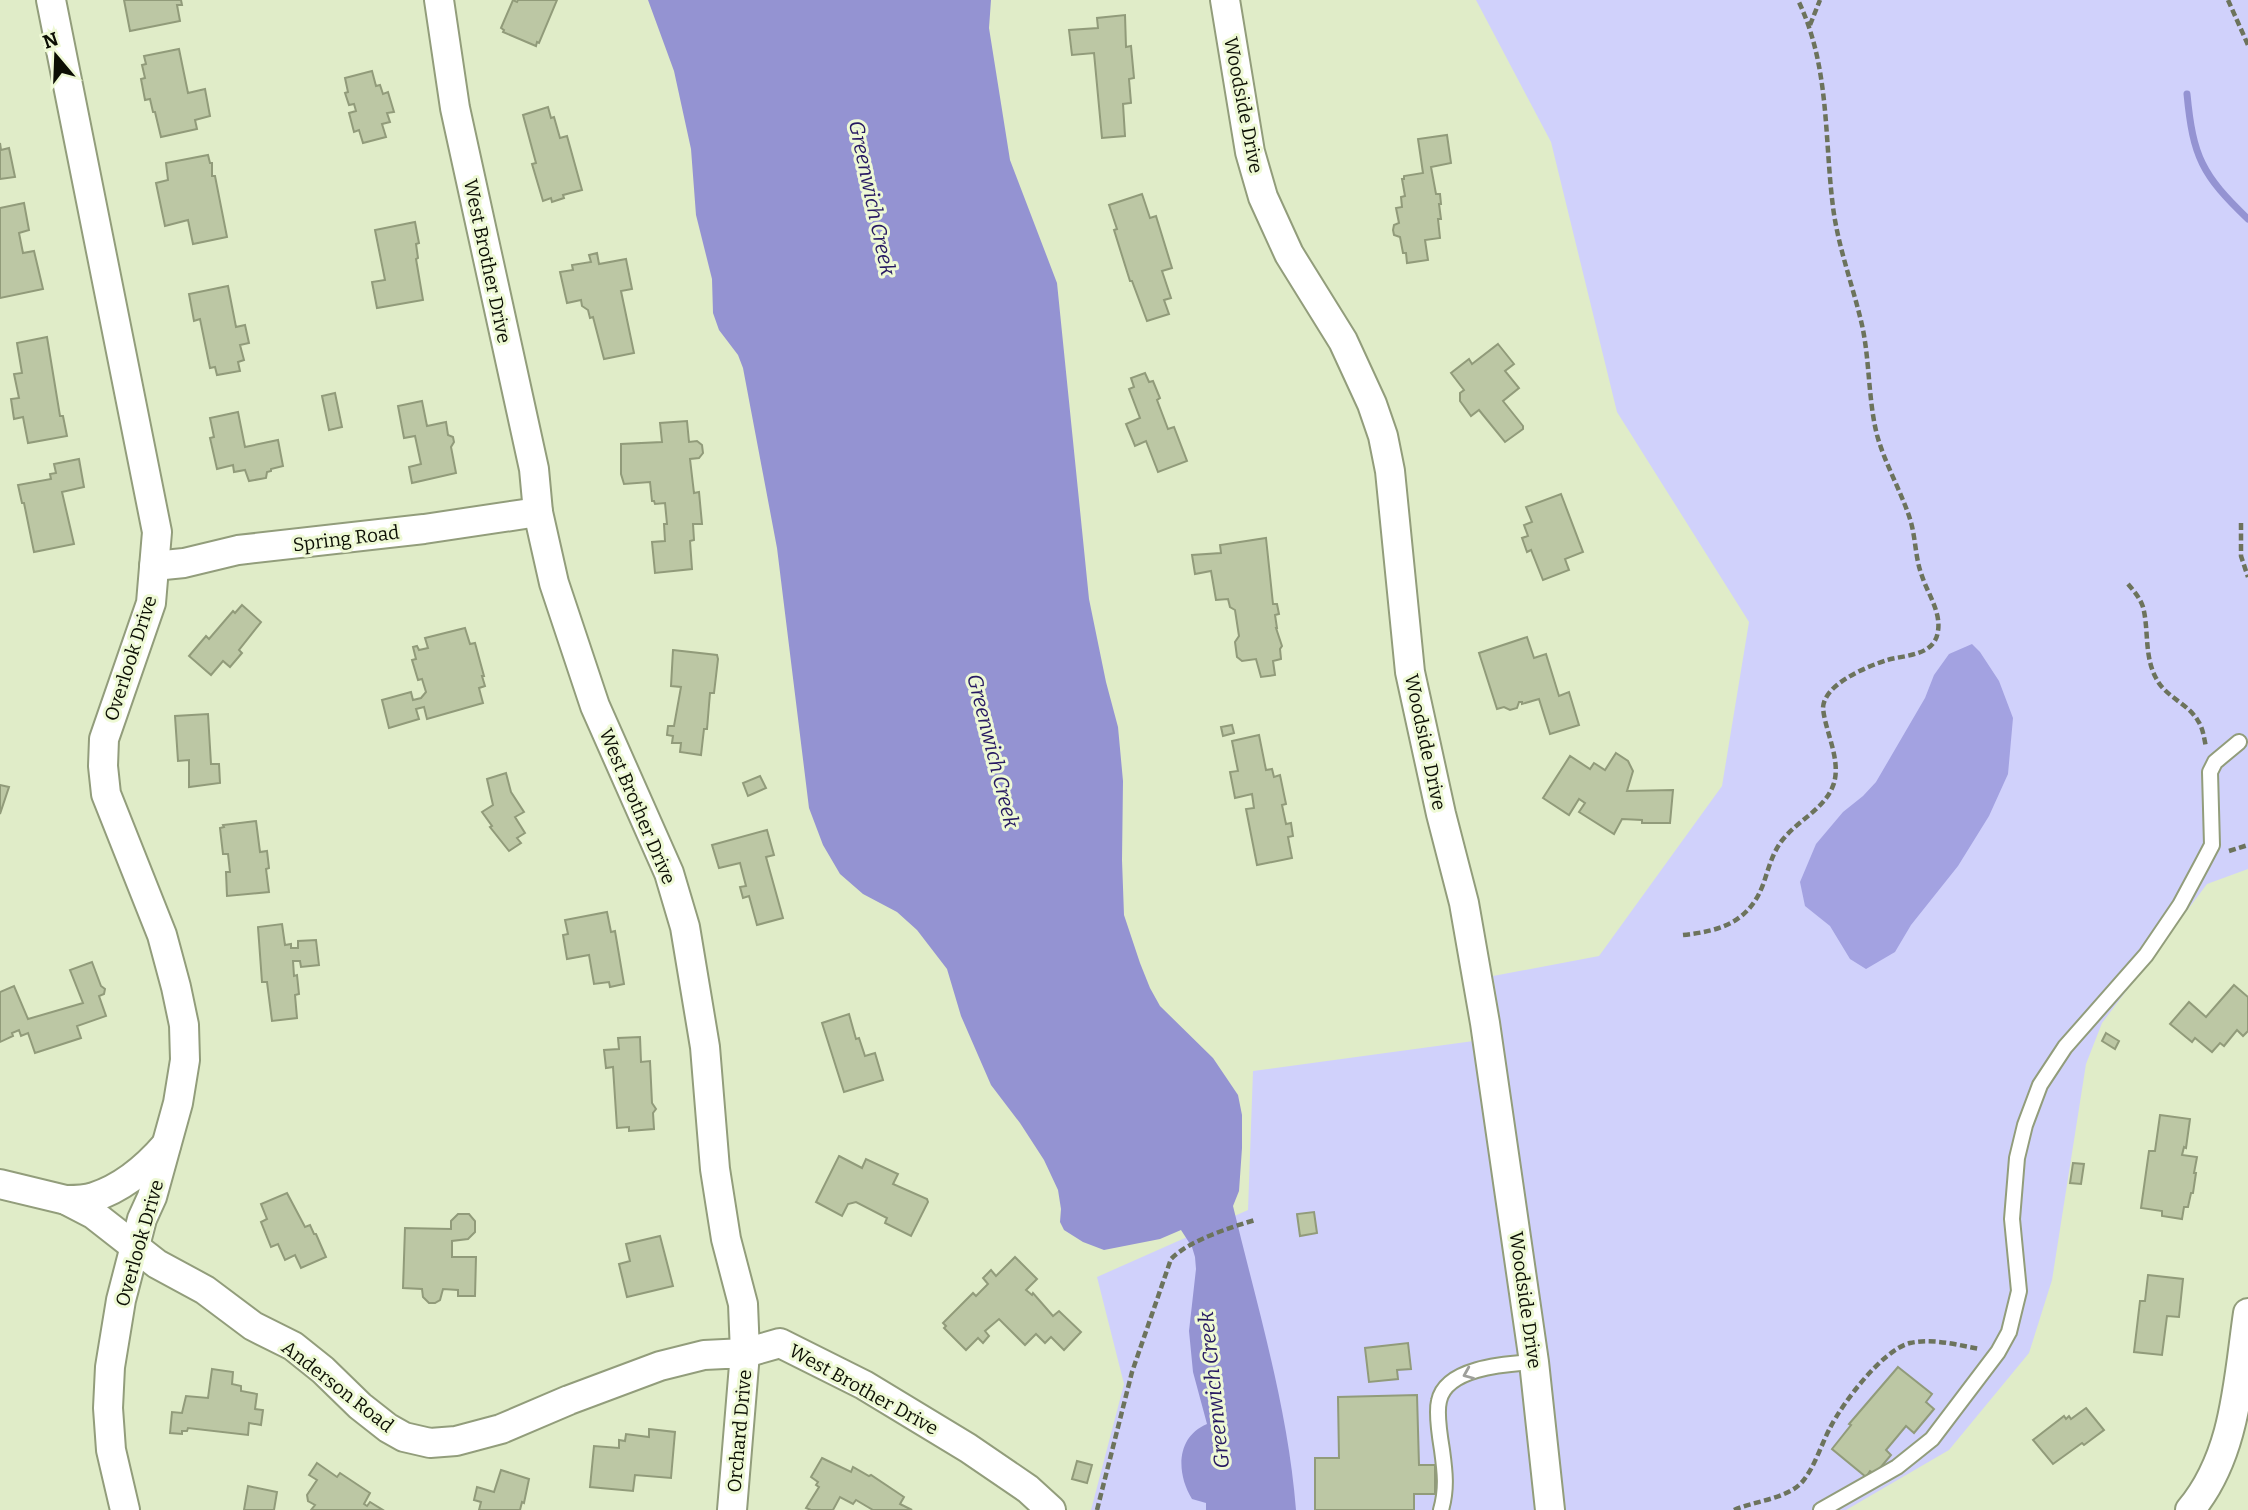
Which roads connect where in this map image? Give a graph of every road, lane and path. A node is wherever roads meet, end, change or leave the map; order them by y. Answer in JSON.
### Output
{"nodes":[{"id":1,"x":51,"y":0,"type":"edge"},
{"id":2,"x":439,"y":0,"type":"edge"},
{"id":3,"x":1225,"y":0,"type":"edge"},
{"id":4,"x":1798,"y":0,"type":"edge"},
{"id":5,"x":1820,"y":0,"type":"edge"},
{"id":6,"x":2228,"y":0,"type":"edge"},
{"id":7,"x":1810,"y":25,"type":"junction"},
{"id":8,"x":2248,"y":45,"type":"edge"},
{"id":9,"x":538,"y":512,"type":"junction"},
{"id":10,"x":2241,"y":523,"type":"dead end"},
{"id":11,"x":154,"y":566,"type":"junction"},
{"id":12,"x":2248,"y":577,"type":"edge"},
{"id":13,"x":2128,"y":584,"type":"dead end"},
{"id":14,"x":2239,"y":742,"type":"dead end"},
{"id":15,"x":2210,"y":772,"type":"junction"},
{"id":16,"x":1683,"y":935,"type":"dead end"},
{"id":17,"x":167,"y":1143,"type":"junction"},
{"id":18,"x":0,"y":1184,"type":"edge"},
{"id":19,"x":66,"y":1200,"type":"junction"},
{"id":20,"x":1255,"y":1220,"type":"dead end"},
{"id":21,"x":134,"y":1247,"type":"junction"},
{"id":22,"x":2248,"y":1313,"type":"edge"},
{"id":23,"x":1997,"y":1352,"type":"junction"},
{"id":24,"x":745,"y":1353,"type":"junction"},
{"id":25,"x":1534,"y":1362,"type":"junction"},
{"id":26,"x":125,"y":1510,"type":"edge"},
{"id":27,"x":732,"y":1510,"type":"edge"},
{"id":28,"x":1051,"y":1510,"type":"edge"},
{"id":29,"x":1097,"y":1510,"type":"edge"},
{"id":30,"x":1441,"y":1510,"type":"edge"},
{"id":31,"x":1550,"y":1510,"type":"edge"},
{"id":32,"x":1734,"y":1510,"type":"edge"},
{"id":33,"x":1821,"y":1510,"type":"edge"},
{"id":34,"x":2190,"y":1510,"type":"edge"}],
"edges":[{"from":1,"to":11,"type":"street","name":"Overlook Drive"},
{"from":2,"to":9,"type":"street","name":"West Brother Drive"},
{"from":3,"to":25,"type":"street","name":"Woodside Drive"},
{"from":4,"to":7,"type":"path"},
{"from":5,"to":7,"type":"path"},
{"from":6,"to":8,"type":"path"},
{"from":7,"to":16,"type":"path"},
{"from":9,"to":11,"type":"street","name":"Spring Road"},
{"from":9,"to":24,"type":"street","name":"West Brother Drive"},
{"from":10,"to":12,"type":"path"},
{"from":11,"to":17,"type":"street","name":"Overlook Drive"},
{"from":13,"to":15,"type":"path"},
{"from":14,"to":15,"type":"lane"},
{"from":15,"to":23,"type":"lane"},
{"from":17,"to":19,"type":"street","name":"Overlook Drive"},
{"from":17,"to":21,"type":"street","name":"Overlook Drive"},
{"from":18,"to":19,"type":"street","name":"Anderson Road"},
{"from":19,"to":21,"type":"street","name":"Anderson Road"},
{"from":20,"to":29,"type":"path"},
{"from":21,"to":24,"type":"street","name":"Anderson Road"},
{"from":21,"to":26,"type":"street","name":"Overlook Drive"},
{"from":22,"to":34,"type":"street"},
{"from":23,"to":32,"type":"path"},
{"from":23,"to":33,"type":"lane"},
{"from":24,"to":27,"type":"street","name":"Orchard Drive"},
{"from":24,"to":28,"type":"street","name":"West Brother Drive"},
{"from":25,"to":30,"type":"lane","one_way":true},
{"from":25,"to":31,"type":"street","name":"Woodside Drive"}]}
